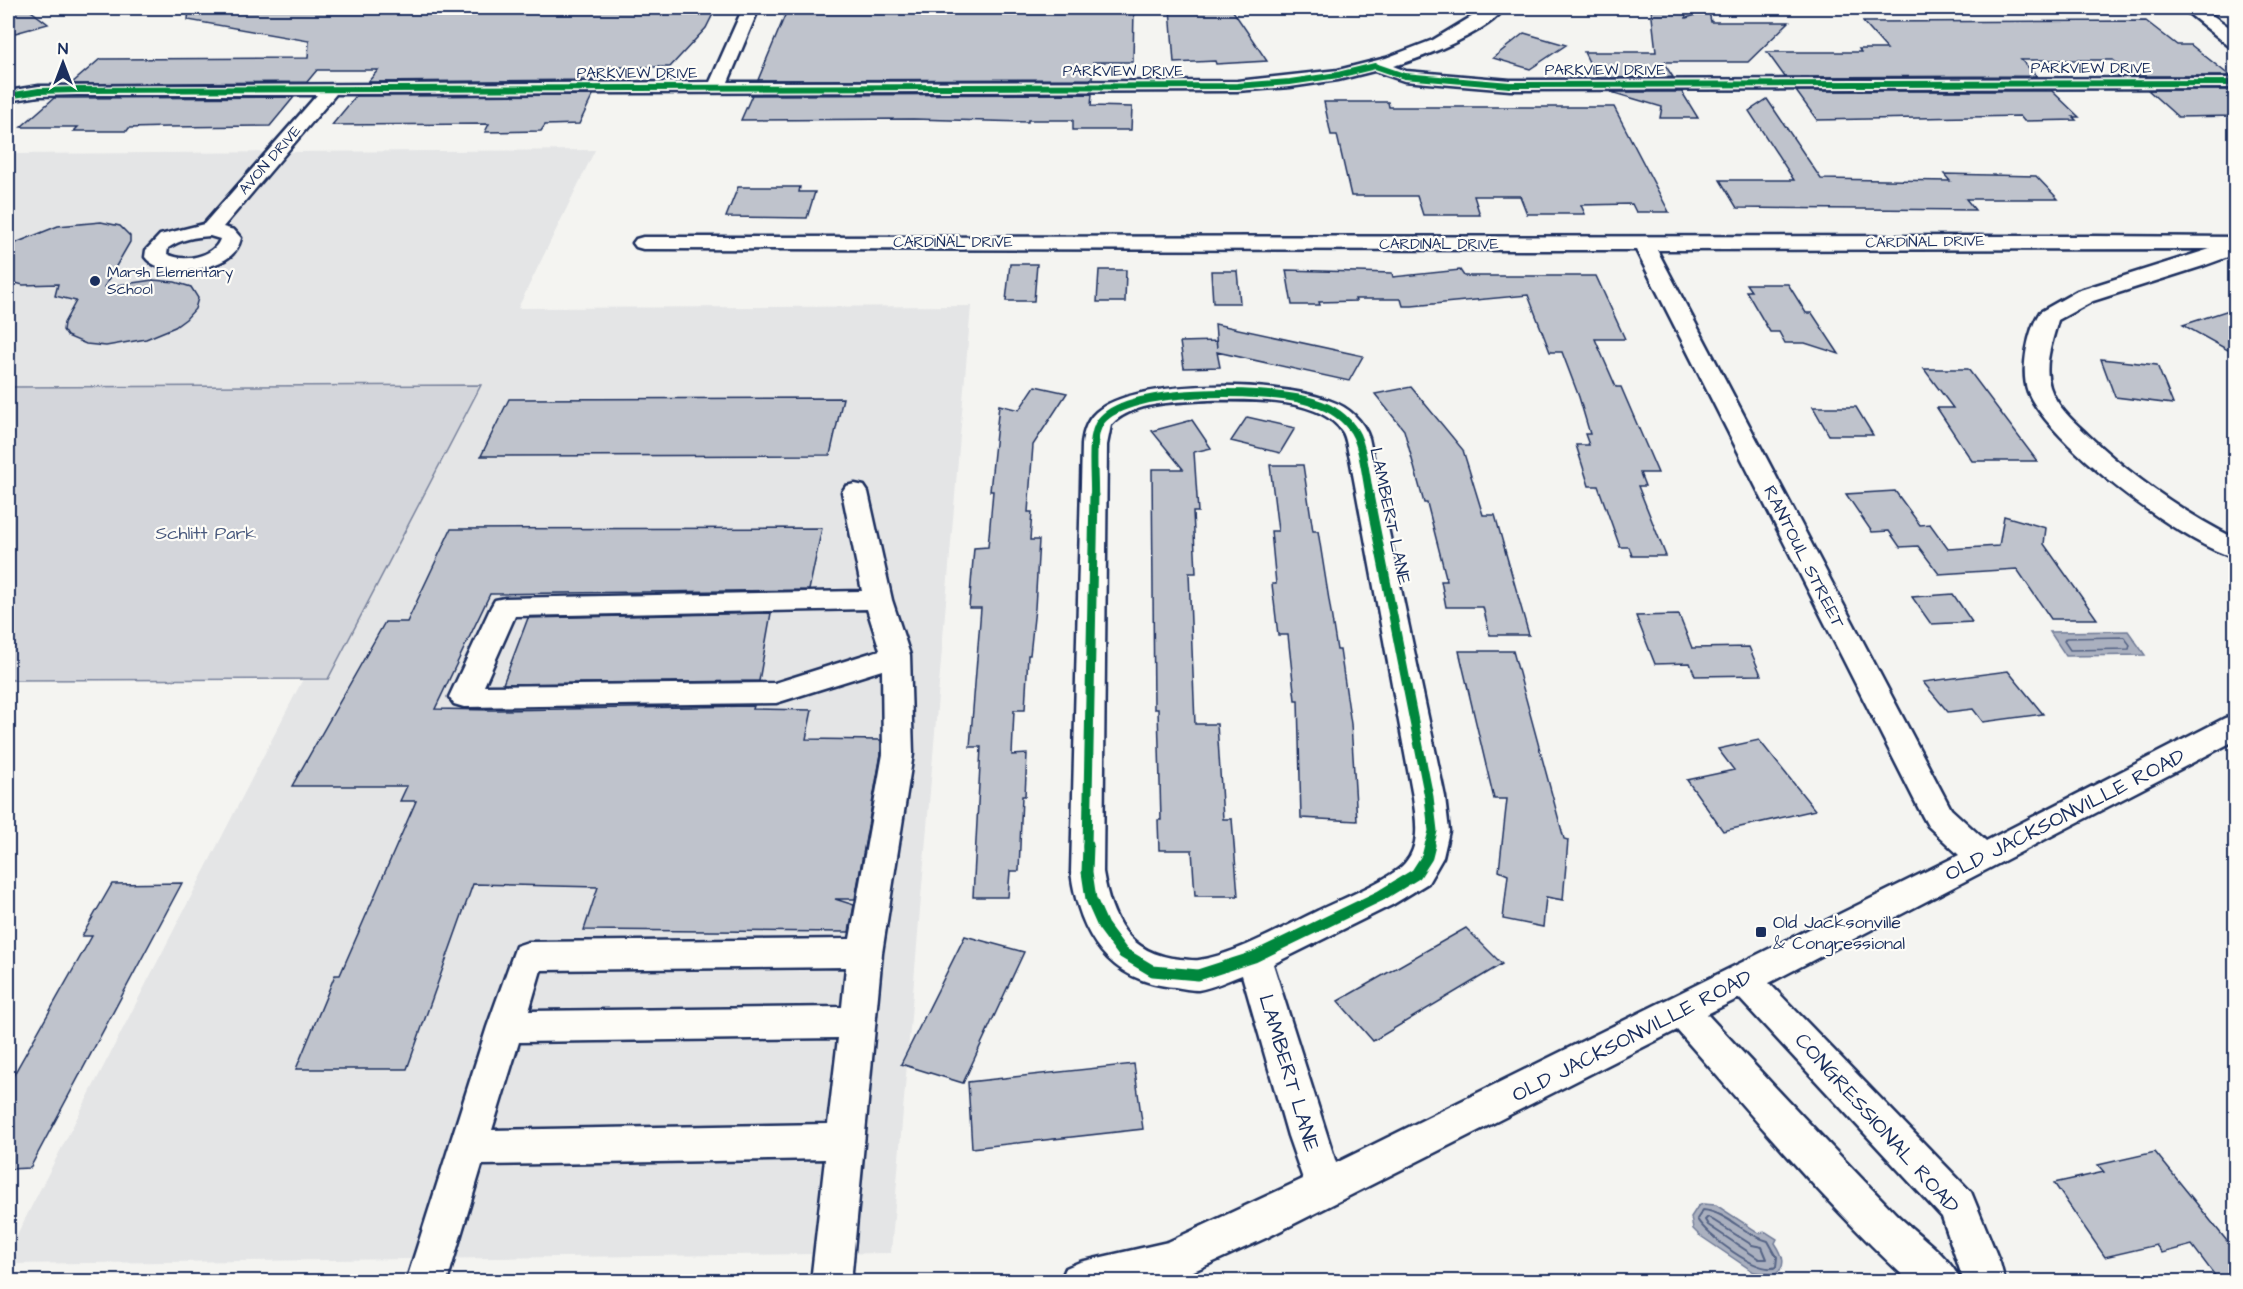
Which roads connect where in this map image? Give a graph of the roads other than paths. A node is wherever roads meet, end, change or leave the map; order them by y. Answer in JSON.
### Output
{"nodes":[{"id":1,"x":751,"y":8,"type":"edge"},
{"id":2,"x":1496,"y":8,"type":"edge"},
{"id":3,"x":2191,"y":8,"type":"edge"},
{"id":4,"x":2235,"y":42,"type":"edge"},
{"id":5,"x":1375,"y":66,"type":"junction"},
{"id":6,"x":2235,"y":83,"type":"edge"},
{"id":7,"x":717,"y":87,"type":"junction"},
{"id":8,"x":330,"y":90,"type":"junction"},
{"id":9,"x":8,"y":96,"type":"edge"},
{"id":10,"x":210,"y":230,"type":"dead end"},
{"id":11,"x":643,"y":243,"type":"dead end"},
{"id":12,"x":1643,"y":244,"type":"junction"},
{"id":13,"x":2235,"y":244,"type":"edge"},
{"id":14,"x":855,"y":492,"type":"dead end"},
{"id":15,"x":2235,"y":550,"type":"edge"},
{"id":16,"x":878,"y":600,"type":"junction"},
{"id":17,"x":896,"y":655,"type":"junction"},
{"id":18,"x":2235,"y":726,"type":"edge"},
{"id":19,"x":1983,"y":857,"type":"junction"},
{"id":20,"x":865,"y":953,"type":"junction"},
{"id":21,"x":1254,"y":957,"type":"junction"},
{"id":22,"x":1744,"y":980,"type":"junction"},
{"id":23,"x":1682,"y":1011,"type":"junction"},
{"id":24,"x":858,"y":1022,"type":"junction"},
{"id":25,"x":505,"y":1027,"type":"junction"},
{"id":26,"x":845,"y":1141,"type":"junction"},
{"id":27,"x":470,"y":1148,"type":"junction"},
{"id":28,"x":1326,"y":1188,"type":"junction"},
{"id":29,"x":426,"y":1281,"type":"edge"},
{"id":30,"x":831,"y":1281,"type":"edge"},
{"id":31,"x":1080,"y":1281,"type":"edge"},
{"id":32,"x":1941,"y":1281,"type":"edge"},
{"id":33,"x":1985,"y":1281,"type":"edge"}],
"edges":[{"from":1,"to":7,"type":"street"},
{"from":2,"to":5,"type":"street"},
{"from":3,"to":4,"type":"main road"},
{"from":5,"to":6,"type":"street","name":"PARKVIEW DRIVE"},
{"from":5,"to":7,"type":"street","name":"PARKVIEW DRIVE"},
{"from":7,"to":8,"type":"street","name":"PARKVIEW DRIVE"},
{"from":8,"to":9,"type":"street","name":"PARKVIEW DRIVE"},
{"from":8,"to":10,"type":"street","name":"AVON DRIVE"},
{"from":11,"to":12,"type":"street","name":"CARDINAL DRIVE"},
{"from":12,"to":13,"type":"street","name":"CARDINAL DRIVE"},
{"from":12,"to":19,"type":"street","name":"RANTOUL STREET"},
{"from":13,"to":15,"type":"street"},
{"from":14,"to":16,"type":"street"},
{"from":16,"to":17,"type":"street"},
{"from":16,"to":17,"type":"street"},
{"from":17,"to":20,"type":"street"},
{"from":18,"to":19,"type":"street","name":"OLD JACKSONVILLE ROAD"},
{"from":19,"to":22,"type":"street","name":"OLD JACKSONVILLE ROAD"},
{"from":20,"to":24,"type":"street"},
{"from":20,"to":25,"type":"street"},
{"from":21,"to":21,"type":"street","name":"LAMBERT LANE"},
{"from":21,"to":28,"type":"street","name":"LAMBERT LANE"},
{"from":22,"to":23,"type":"street","name":"OLD JACKSONVILLE ROAD"},
{"from":22,"to":33,"type":"street","name":"CONGRESSIONAL ROAD"},
{"from":23,"to":28,"type":"street","name":"OLD JACKSONVILLE ROAD"},
{"from":23,"to":32,"type":"street"},
{"from":24,"to":25,"type":"street"},
{"from":24,"to":26,"type":"street"},
{"from":25,"to":27,"type":"street"},
{"from":26,"to":27,"type":"street"},
{"from":26,"to":30,"type":"street"},
{"from":27,"to":29,"type":"street"},
{"from":28,"to":31,"type":"street","name":"OLD JACKSONVILLE ROAD"}]}
